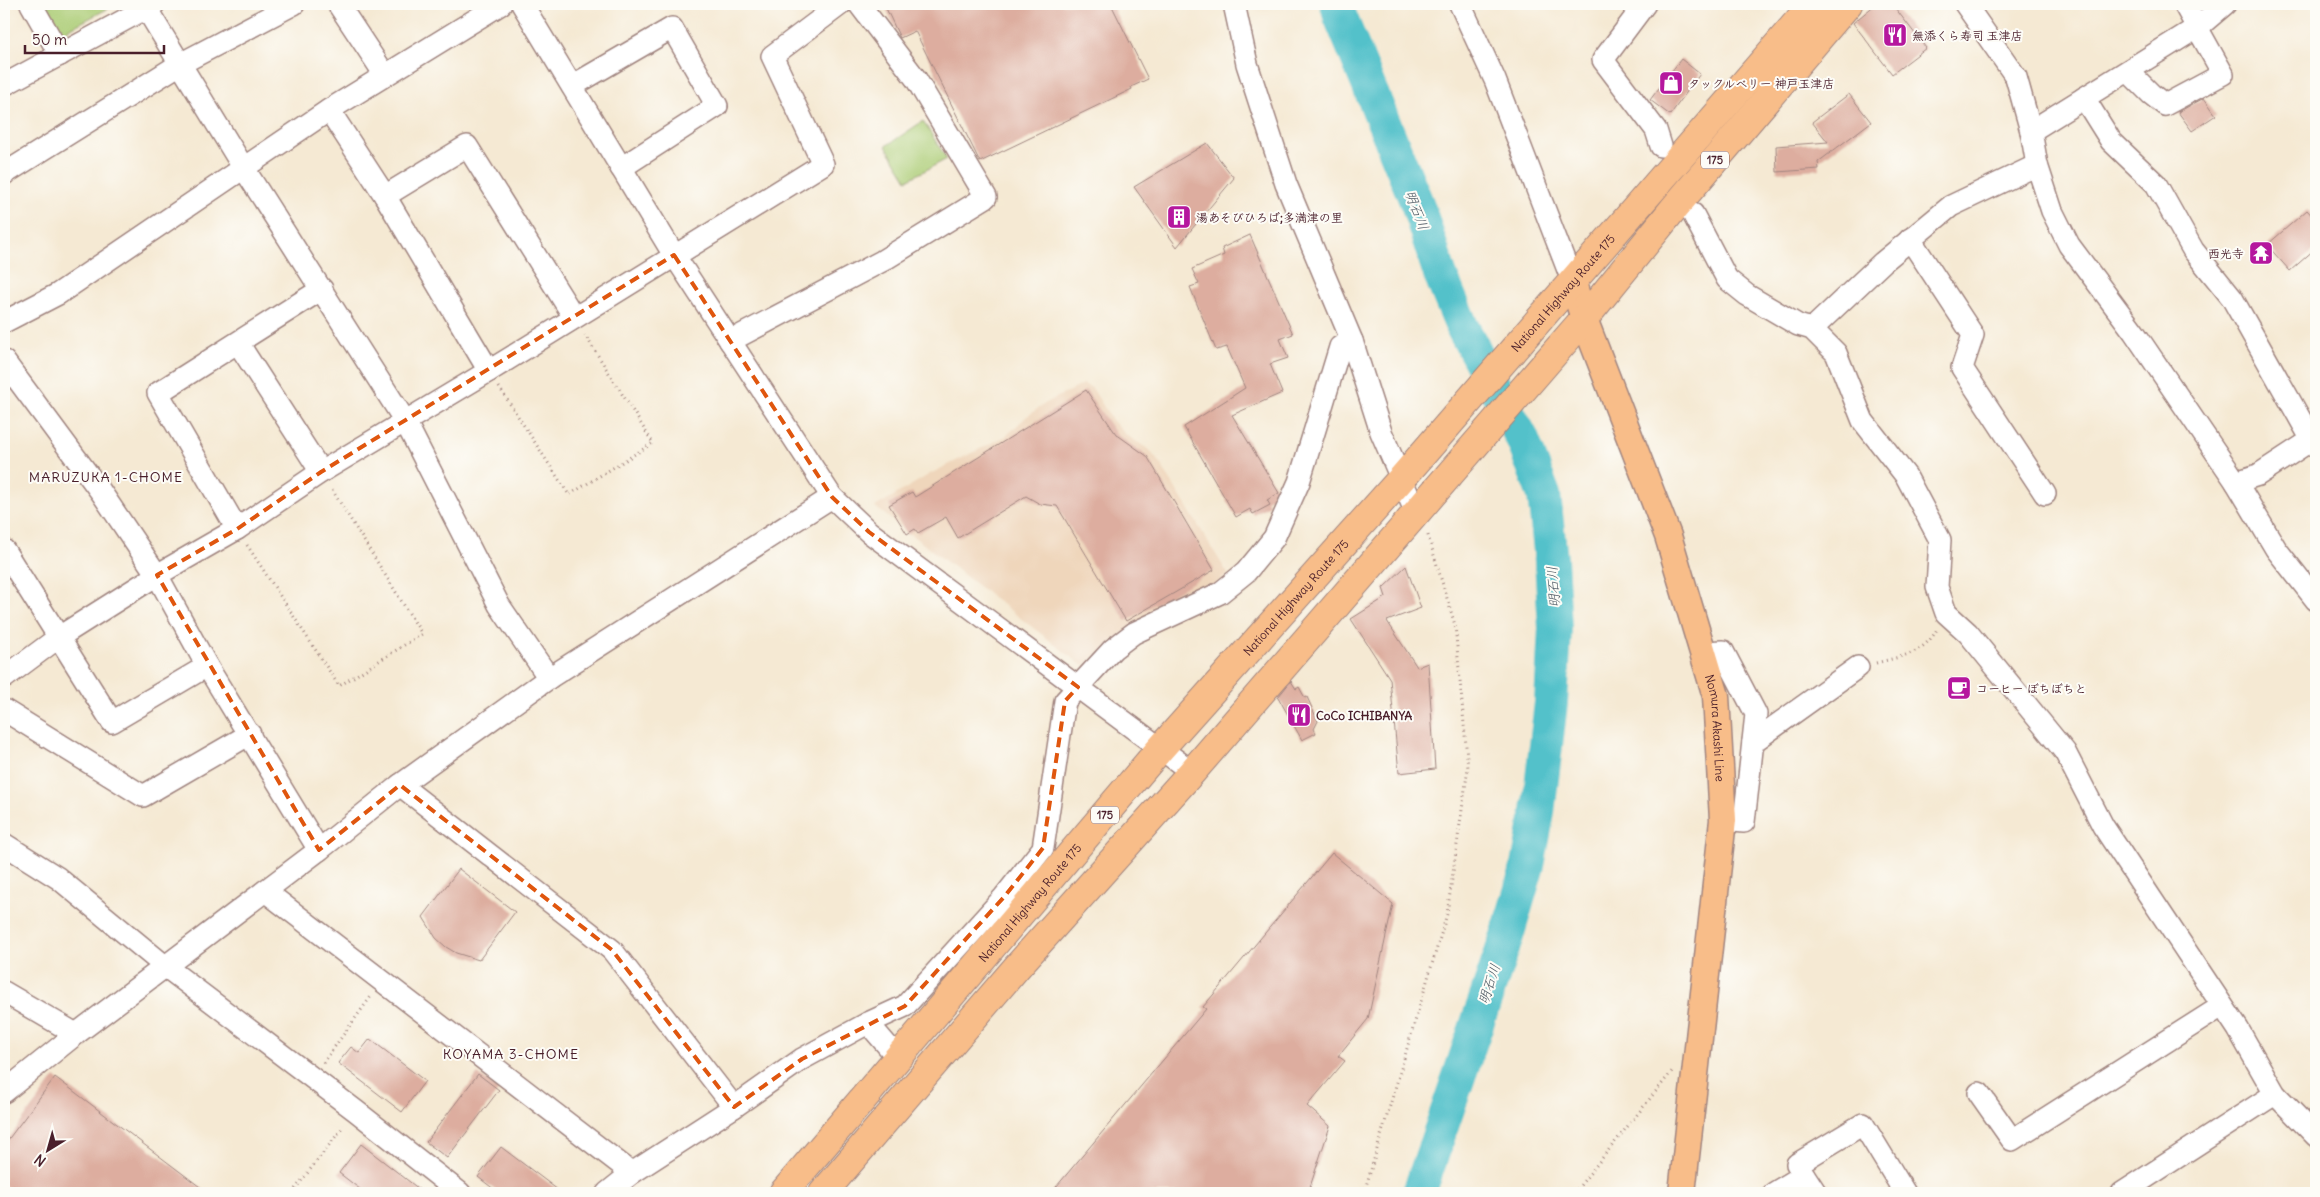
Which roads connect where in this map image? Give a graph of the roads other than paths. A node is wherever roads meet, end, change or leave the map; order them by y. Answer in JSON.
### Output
{"nodes":[{"id":1,"x":31,"y":4,"type":"edge"},
{"id":2,"x":294,"y":4,"type":"edge"},
{"id":3,"x":338,"y":4,"type":"edge"},
{"id":4,"x":501,"y":4,"type":"edge"},
{"id":5,"x":522,"y":4,"type":"edge"},
{"id":6,"x":841,"y":4,"type":"edge"},
{"id":7,"x":859,"y":4,"type":"edge"},
{"id":8,"x":1234,"y":4,"type":"edge"},
{"id":9,"x":1460,"y":4,"type":"edge"},
{"id":10,"x":1645,"y":4,"type":"edge"},
{"id":11,"x":1813,"y":4,"type":"edge"},
{"id":12,"x":1848,"y":4,"type":"edge"},
{"id":13,"x":1965,"y":4,"type":"edge"},
{"id":14,"x":2184,"y":4,"type":"edge"},
{"id":15,"x":2224,"y":4,"type":"edge"},
{"id":16,"x":150,"y":6,"type":"edge"},
{"id":17,"x":2198,"y":27,"type":"junction"},
{"id":18,"x":60,"y":55,"type":"junction"},
{"id":19,"x":180,"y":64,"type":"junction"},
{"id":20,"x":2128,"y":70,"type":"junction"},
{"id":21,"x":384,"y":76,"type":"junction"},
{"id":22,"x":4,"y":85,"type":"edge"},
{"id":23,"x":572,"y":86,"type":"junction"},
{"id":24,"x":2084,"y":98,"type":"junction"},
{"id":25,"x":329,"y":110,"type":"junction"},
{"id":26,"x":2031,"y":130,"type":"junction"},
{"id":27,"x":1661,"y":146,"type":"dead end"},
{"id":28,"x":2037,"y":164,"type":"junction"},
{"id":29,"x":243,"y":167,"type":"junction"},
{"id":30,"x":621,"y":168,"type":"junction"},
{"id":31,"x":4,"y":174,"type":"edge"},
{"id":32,"x":385,"y":196,"type":"junction"},
{"id":33,"x":1692,"y":214,"type":"dead end"},
{"id":34,"x":1910,"y":239,"type":"junction"},
{"id":35,"x":674,"y":256,"type":"junction"},
{"id":36,"x":1573,"y":282,"type":"junction"},
{"id":37,"x":322,"y":289,"type":"junction"},
{"id":38,"x":574,"y":316,"type":"junction"},
{"id":39,"x":1584,"y":319,"type":"junction"},
{"id":40,"x":4,"y":322,"type":"edge"},
{"id":41,"x":1812,"y":329,"type":"junction"},
{"id":42,"x":730,"y":341,"type":"junction"},
{"id":43,"x":1352,"y":341,"type":"junction"},
{"id":44,"x":238,"y":344,"type":"junction"},
{"id":45,"x":4,"y":361,"type":"edge"},
{"id":46,"x":489,"y":371,"type":"junction"},
{"id":47,"x":406,"y":421,"type":"junction"},
{"id":48,"x":2314,"y":438,"type":"edge"},
{"id":49,"x":321,"y":472,"type":"junction"},
{"id":50,"x":1402,"y":478,"type":"junction"},
{"id":51,"x":2236,"y":482,"type":"junction"},
{"id":52,"x":2045,"y":494,"type":"dead end"},
{"id":53,"x":832,"y":497,"type":"junction"},
{"id":54,"x":1416,"y":513,"type":"junction"},
{"id":55,"x":237,"y":529,"type":"junction"},
{"id":56,"x":4,"y":550,"type":"edge"},
{"id":57,"x":157,"y":575,"type":"junction"},
{"id":58,"x":2316,"y":600,"type":"edge"},
{"id":59,"x":59,"y":637,"type":"junction"},
{"id":60,"x":1702,"y":652,"type":"junction"},
{"id":61,"x":208,"y":666,"type":"junction"},
{"id":62,"x":1858,"y":667,"type":"road end"},
{"id":63,"x":4,"y":678,"type":"edge"},
{"id":64,"x":549,"y":678,"type":"junction"},
{"id":65,"x":1078,"y":687,"type":"junction"},
{"id":66,"x":4,"y":710,"type":"edge"},
{"id":67,"x":250,"y":734,"type":"junction"},
{"id":68,"x":1753,"y":742,"type":"junction"},
{"id":69,"x":1160,"y":748,"type":"junction"},
{"id":70,"x":1192,"y":772,"type":"junction"},
{"id":71,"x":400,"y":785,"type":"junction"},
{"id":72,"x":1723,"y":820,"type":"junction"},
{"id":73,"x":4,"y":844,"type":"edge"},
{"id":74,"x":319,"y":850,"type":"junction"},
{"id":75,"x":265,"y":891,"type":"junction"},
{"id":76,"x":1013,"y":906,"type":"junction"},
{"id":77,"x":166,"y":967,"type":"junction"},
{"id":78,"x":4,"y":992,"type":"edge"},
{"id":79,"x":2222,"y":1006,"type":"junction"},
{"id":80,"x":868,"y":1023,"type":"junction"},
{"id":81,"x":76,"y":1034,"type":"junction"},
{"id":82,"x":898,"y":1058,"type":"junction"},
{"id":83,"x":4,"y":1092,"type":"edge"},
{"id":84,"x":1979,"y":1093,"type":"dead end"},
{"id":85,"x":2275,"y":1094,"type":"junction"},
{"id":86,"x":734,"y":1107,"type":"junction"},
{"id":87,"x":2316,"y":1136,"type":"edge"},
{"id":88,"x":632,"y":1172,"type":"junction"},
{"id":89,"x":1804,"y":1176,"type":"junction"},
{"id":90,"x":460,"y":1193,"type":"edge"},
{"id":91,"x":607,"y":1193,"type":"edge"},
{"id":92,"x":783,"y":1193,"type":"edge"},
{"id":93,"x":823,"y":1193,"type":"edge"},
{"id":94,"x":1682,"y":1193,"type":"edge"},
{"id":95,"x":1774,"y":1193,"type":"edge"},
{"id":96,"x":1816,"y":1193,"type":"edge"},
{"id":97,"x":1905,"y":1193,"type":"edge"},
{"id":98,"x":2122,"y":1193,"type":"edge"}],
"edges":[{"from":1,"to":18,"type":"street"},
{"from":2,"to":19,"type":"street"},
{"from":3,"to":21,"type":"street"},
{"from":4,"to":21,"type":"street"},
{"from":5,"to":23,"type":"street"},
{"from":6,"to":35,"type":"street"},
{"from":7,"to":42,"type":"street"},
{"from":8,"to":43,"type":"street"},
{"from":9,"to":36,"type":"street"},
{"from":10,"to":27,"type":"street"},
{"from":11,"to":36,"type":"highway","name":"National Highway Route 175","number":"175"},
{"from":12,"to":39,"type":"highway","number":"175"},
{"from":13,"to":26,"type":"street"},
{"from":14,"to":17,"type":"street"},
{"from":15,"to":17,"type":"street"},
{"from":16,"to":18,"type":"street"},
{"from":16,"to":19,"type":"street"},
{"from":17,"to":20,"type":"street"},
{"from":17,"to":20,"type":"street"},
{"from":18,"to":22,"type":"street"},
{"from":19,"to":29,"type":"street"},
{"from":19,"to":31,"type":"street"},
{"from":20,"to":24,"type":"street"},
{"from":21,"to":25,"type":"street"},
{"from":23,"to":30,"type":"street"},
{"from":23,"to":30,"type":"street"},
{"from":24,"to":26,"type":"street"},
{"from":24,"to":48,"type":"street"},
{"from":25,"to":29,"type":"street"},
{"from":25,"to":32,"type":"street"},
{"from":26,"to":28,"type":"street"},
{"from":28,"to":34,"type":"street"},
{"from":28,"to":51,"type":"street"},
{"from":29,"to":37,"type":"street"},
{"from":29,"to":40,"type":"street"},
{"from":30,"to":35,"type":"street"},
{"from":32,"to":38,"type":"street"},
{"from":32,"to":46,"type":"street"},
{"from":33,"to":41,"type":"street"},
{"from":34,"to":41,"type":"street"},
{"from":34,"to":52,"type":"street"},
{"from":35,"to":38,"type":"street"},
{"from":35,"to":42,"type":"street"},
{"from":36,"to":39,"type":"main road","name":"Nomura Akashi Line"},
{"from":36,"to":50,"type":"highway","name":"National Highway Route 175","number":"175"},
{"from":37,"to":44,"type":"street"},
{"from":37,"to":47,"type":"street"},
{"from":38,"to":46,"type":"street"},
{"from":39,"to":54,"type":"highway","number":"175"},
{"from":39,"to":60,"type":"main road","name":"Nomura Akashi Line"},
{"from":41,"to":79,"type":"street"},
{"from":42,"to":53,"type":"street"},
{"from":43,"to":50,"type":"street"},
{"from":43,"to":65,"type":"street"},
{"from":44,"to":49,"type":"street"},
{"from":44,"to":55,"type":"street"},
{"from":45,"to":57,"type":"street"},
{"from":46,"to":47,"type":"street"},
{"from":47,"to":49,"type":"street"},
{"from":47,"to":64,"type":"street"},
{"from":48,"to":51,"type":"street"},
{"from":49,"to":55,"type":"street"},
{"from":50,"to":54,"type":"street"},
{"from":50,"to":69,"type":"highway","name":"National Highway Route 175","number":"175"},
{"from":51,"to":58,"type":"street"},
{"from":53,"to":64,"type":"street"},
{"from":53,"to":65,"type":"street"},
{"from":54,"to":70,"type":"highway","number":"175"},
{"from":55,"to":57,"type":"street"},
{"from":56,"to":59,"type":"street"},
{"from":57,"to":59,"type":"street"},
{"from":57,"to":61,"type":"street"},
{"from":59,"to":61,"type":"street"},
{"from":59,"to":63,"type":"street"},
{"from":60,"to":68,"type":"street"},
{"from":60,"to":72,"type":"main road","name":"Nomura Akashi Line"},
{"from":61,"to":67,"type":"street"},
{"from":62,"to":68,"type":"street"},
{"from":64,"to":71,"type":"street"},
{"from":65,"to":69,"type":"street"},
{"from":65,"to":76,"type":"street"},
{"from":66,"to":67,"type":"street"},
{"from":67,"to":74,"type":"street"},
{"from":68,"to":72,"type":"street"},
{"from":69,"to":70,"type":"street"},
{"from":69,"to":76,"type":"highway","name":"National Highway Route 175","number":"175"},
{"from":70,"to":93,"type":"highway","number":"175"},
{"from":71,"to":74,"type":"street"},
{"from":71,"to":86,"type":"street"},
{"from":72,"to":94,"type":"main road","name":"Nomura Akashi Line"},
{"from":73,"to":77,"type":"street"},
{"from":74,"to":75,"type":"street"},
{"from":75,"to":77,"type":"street"},
{"from":75,"to":88,"type":"street"},
{"from":76,"to":80,"type":"street"},
{"from":76,"to":82,"type":"highway","name":"National Highway Route 175","number":"175"},
{"from":77,"to":81,"type":"street"},
{"from":77,"to":90,"type":"street"},
{"from":78,"to":81,"type":"street"},
{"from":79,"to":84,"type":"street"},
{"from":79,"to":85,"type":"street"},
{"from":80,"to":82,"type":"street"},
{"from":80,"to":86,"type":"street"},
{"from":81,"to":83,"type":"street"},
{"from":82,"to":92,"type":"highway","name":"National Highway Route 175","number":"175"},
{"from":85,"to":87,"type":"street"},
{"from":85,"to":98,"type":"street"},
{"from":86,"to":88,"type":"street"},
{"from":88,"to":91,"type":"street"},
{"from":89,"to":95,"type":"street"},
{"from":89,"to":96,"type":"street"},
{"from":89,"to":97,"type":"street"}]}
